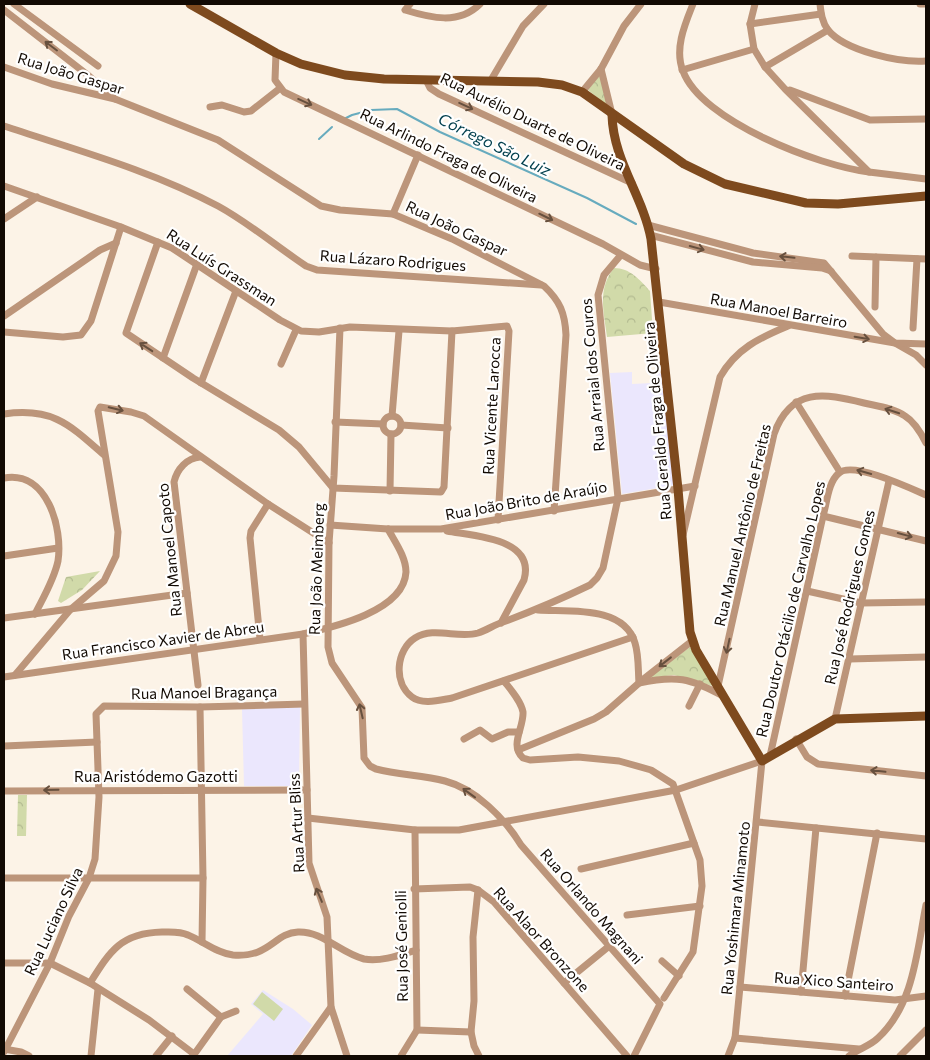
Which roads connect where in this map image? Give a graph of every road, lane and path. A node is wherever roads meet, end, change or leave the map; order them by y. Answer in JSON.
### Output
{"nodes":[{"id":1,"x":14,"y":4,"type":"edge"},
{"id":2,"x":190,"y":4,"type":"edge"},
{"id":3,"x":480,"y":4,"type":"edge"},
{"id":4,"x":544,"y":4,"type":"edge"},
{"id":5,"x":641,"y":4,"type":"edge"},
{"id":6,"x":693,"y":4,"type":"edge"},
{"id":7,"x":756,"y":4,"type":"edge"},
{"id":8,"x":820,"y":4,"type":"edge"},
{"id":9,"x":920,"y":4,"type":"edge"},
{"id":10,"x":926,"y":4,"type":"edge"},
{"id":11,"x":408,"y":7,"type":"edge"},
{"id":12,"x":4,"y":10,"type":"edge"},
{"id":13,"x":821,"y":14,"type":"junction"},
{"id":14,"x":750,"y":24,"type":"junction"},
{"id":15,"x":828,"y":30,"type":"junction"},
{"id":16,"x":754,"y":49,"type":"junction"},
{"id":17,"x":276,"y":53,"type":"junction"},
{"id":18,"x":926,"y":61,"type":"edge"},
{"id":19,"x":98,"y":66,"type":"dead end"},
{"id":20,"x":4,"y":67,"type":"edge"},
{"id":21,"x":765,"y":67,"type":"junction"},
{"id":22,"x":601,"y":69,"type":"junction"},
{"id":23,"x":682,"y":70,"type":"junction"},
{"id":24,"x":426,"y":80,"type":"junction"},
{"id":25,"x":491,"y":80,"type":"junction"},
{"id":26,"x":279,"y":89,"type":"junction"},
{"id":27,"x":785,"y":89,"type":"junction"},
{"id":28,"x":582,"y":92,"type":"junction"},
{"id":29,"x":115,"y":99,"type":"junction"},
{"id":30,"x":210,"y":107,"type":"dead end"},
{"id":31,"x":612,"y":115,"type":"junction"},
{"id":32,"x":926,"y":119,"type":"edge"},
{"id":33,"x":4,"y":126,"type":"edge"},
{"id":34,"x":418,"y":155,"type":"junction"},
{"id":35,"x":869,"y":172,"type":"junction"},
{"id":36,"x":926,"y":179,"type":"edge"},
{"id":37,"x":632,"y":184,"type":"junction"},
{"id":38,"x":4,"y":186,"type":"edge"},
{"id":39,"x":926,"y":196,"type":"edge"},
{"id":40,"x":37,"y":197,"type":"junction"},
{"id":41,"x":392,"y":214,"type":"junction"},
{"id":42,"x":4,"y":218,"type":"edge"},
{"id":43,"x":648,"y":225,"type":"junction"},
{"id":44,"x":121,"y":227,"type":"junction"},
{"id":45,"x":650,"y":235,"type":"junction"},
{"id":46,"x":158,"y":242,"type":"junction"},
{"id":47,"x":116,"y":243,"type":"junction"},
{"id":48,"x":620,"y":256,"type":"junction"},
{"id":49,"x":852,"y":256,"type":"dead end"},
{"id":50,"x":876,"y":257,"type":"junction"},
{"id":51,"x":917,"y":259,"type":"junction"},
{"id":52,"x":926,"y":259,"type":"edge"},
{"id":53,"x":197,"y":264,"type":"junction"},
{"id":54,"x":640,"y":265,"type":"junction"},
{"id":55,"x":656,"y":269,"type":"junction"},
{"id":56,"x":832,"y":271,"type":"junction"},
{"id":57,"x":657,"y":283,"type":"junction"},
{"id":58,"x":544,"y":286,"type":"junction"},
{"id":59,"x":236,"y":291,"type":"junction"},
{"id":60,"x":659,"y":302,"type":"junction"},
{"id":61,"x":875,"y":307,"type":"dead end"},
{"id":62,"x":4,"y":315,"type":"edge"},
{"id":63,"x":789,"y":326,"type":"junction"},
{"id":64,"x":340,"y":328,"type":"junction"},
{"id":65,"x":913,"y":328,"type":"dead end"},
{"id":66,"x":296,"y":330,"type":"junction"},
{"id":67,"x":399,"y":331,"type":"junction"},
{"id":68,"x":4,"y":332,"type":"edge"},
{"id":69,"x":452,"y":332,"type":"junction"},
{"id":70,"x":895,"y":344,"type":"junction"},
{"id":71,"x":926,"y":344,"type":"edge"},
{"id":72,"x":163,"y":358,"type":"junction"},
{"id":73,"x":281,"y":364,"type":"dead end"},
{"id":74,"x":926,"y":365,"type":"edge"},
{"id":75,"x":201,"y":383,"type":"junction"},
{"id":76,"x":796,"y":402,"type":"junction"},
{"id":77,"x":4,"y":414,"type":"edge"},
{"id":78,"x":392,"y":416,"type":"junction"},
{"id":79,"x":335,"y":422,"type":"junction"},
{"id":80,"x":383,"y":424,"type":"junction"},
{"id":81,"x":401,"y":425,"type":"junction"},
{"id":82,"x":448,"y":428,"type":"junction"},
{"id":83,"x":391,"y":434,"type":"junction"},
{"id":84,"x":926,"y":443,"type":"edge"},
{"id":85,"x":104,"y":455,"type":"junction"},
{"id":86,"x":200,"y":457,"type":"junction"},
{"id":87,"x":840,"y":472,"type":"junction"},
{"id":88,"x":4,"y":478,"type":"edge"},
{"id":89,"x":889,"y":481,"type":"junction"},
{"id":90,"x":695,"y":486,"type":"junction"},
{"id":91,"x":333,"y":488,"type":"junction"},
{"id":92,"x":678,"y":489,"type":"junction"},
{"id":93,"x":390,"y":491,"type":"junction"},
{"id":94,"x":926,"y":495,"type":"edge"},
{"id":95,"x":618,"y":498,"type":"junction"},
{"id":96,"x":268,"y":504,"type":"junction"},
{"id":97,"x":554,"y":511,"type":"junction"},
{"id":98,"x":823,"y":516,"type":"junction"},
{"id":99,"x":498,"y":520,"type":"junction"},
{"id":100,"x":330,"y":525,"type":"junction"},
{"id":101,"x":878,"y":528,"type":"junction"},
{"id":102,"x":388,"y":529,"type":"junction"},
{"id":103,"x":441,"y":529,"type":"junction"},
{"id":104,"x":926,"y":541,"type":"edge"},
{"id":105,"x":682,"y":542,"type":"junction"},
{"id":106,"x":328,"y":543,"type":"junction"},
{"id":107,"x":58,"y":548,"type":"junction"},
{"id":108,"x":4,"y":556,"type":"edge"},
{"id":109,"x":807,"y":591,"type":"junction"},
{"id":110,"x":187,"y":593,"type":"junction"},
{"id":111,"x":926,"y":602,"type":"edge"},
{"id":112,"x":861,"y":603,"type":"junction"},
{"id":113,"x":70,"y":610,"type":"junction"},
{"id":114,"x":538,"y":610,"type":"junction"},
{"id":115,"x":35,"y":614,"type":"junction"},
{"id":116,"x":4,"y":618,"type":"edge"},
{"id":117,"x":500,"y":623,"type":"junction"},
{"id":118,"x":327,"y":628,"type":"junction"},
{"id":119,"x":303,"y":634,"type":"junction"},
{"id":120,"x":633,"y":637,"type":"junction"},
{"id":121,"x":260,"y":639,"type":"junction"},
{"id":122,"x":692,"y":641,"type":"junction"},
{"id":123,"x":194,"y":650,"type":"junction"},
{"id":124,"x":926,"y":658,"type":"edge"},
{"id":125,"x":850,"y":659,"type":"junction"},
{"id":126,"x":15,"y":675,"type":"junction"},
{"id":127,"x":4,"y":677,"type":"edge"},
{"id":128,"x":504,"y":681,"type":"junction"},
{"id":129,"x":639,"y":683,"type":"junction"},
{"id":130,"x":198,"y":684,"type":"dead end"},
{"id":131,"x":700,"y":684,"type":"junction"},
{"id":132,"x":718,"y":686,"type":"junction"},
{"id":133,"x":724,"y":696,"type":"junction"},
{"id":134,"x":304,"y":704,"type":"junction"},
{"id":135,"x":104,"y":706,"type":"joint"},
{"id":136,"x":689,"y":706,"type":"dead end"},
{"id":137,"x":200,"y":708,"type":"junction"},
{"id":138,"x":926,"y":716,"type":"edge"},
{"id":139,"x":835,"y":719,"type":"junction"},
{"id":140,"x":519,"y":732,"type":"junction"},
{"id":141,"x":464,"y":739,"type":"dead end"},
{"id":142,"x":796,"y":739,"type":"junction"},
{"id":143,"x":97,"y":742,"type":"junction"},
{"id":144,"x":4,"y":746,"type":"edge"},
{"id":145,"x":518,"y":750,"type":"junction"},
{"id":146,"x":766,"y":758,"type":"junction"},
{"id":147,"x":926,"y":776,"type":"edge"},
{"id":148,"x":98,"y":790,"type":"junction"},
{"id":149,"x":202,"y":790,"type":"junction"},
{"id":150,"x":307,"y":790,"type":"junction"},
{"id":151,"x":676,"y":790,"type":"junction"},
{"id":152,"x":4,"y":791,"type":"edge"},
{"id":153,"x":308,"y":818,"type":"junction"},
{"id":154,"x":758,"y":822,"type":"junction"},
{"id":155,"x":507,"y":823,"type":"junction"},
{"id":156,"x":816,"y":828,"type":"junction"},
{"id":157,"x":415,"y":830,"type":"junction"},
{"id":158,"x":877,"y":833,"type":"junction"},
{"id":159,"x":926,"y":839,"type":"edge"},
{"id":160,"x":694,"y":843,"type":"junction"},
{"id":161,"x":581,"y":869,"type":"dead end"},
{"id":162,"x":4,"y":878,"type":"edge"},
{"id":163,"x":89,"y":878,"type":"junction"},
{"id":164,"x":203,"y":878,"type":"junction"},
{"id":165,"x":414,"y":889,"type":"junction"},
{"id":166,"x":478,"y":890,"type":"junction"},
{"id":167,"x":926,"y":905,"type":"edge"},
{"id":168,"x":700,"y":906,"type":"junction"},
{"id":169,"x":627,"y":915,"type":"dead end"},
{"id":170,"x":202,"y":942,"type":"junction"},
{"id":171,"x":330,"y":942,"type":"junction"},
{"id":172,"x":608,"y":947,"type":"junction"},
{"id":173,"x":416,"y":950,"type":"junction"},
{"id":174,"x":662,"y":960,"type":"dead end"},
{"id":175,"x":4,"y":963,"type":"edge"},
{"id":176,"x":50,"y":963,"type":"junction"},
{"id":177,"x":678,"y":976,"type":"junction"},
{"id":178,"x":564,"y":983,"type":"junction"},
{"id":179,"x":90,"y":984,"type":"junction"},
{"id":180,"x":740,"y":988,"type":"junction"},
{"id":181,"x":98,"y":989,"type":"junction"},
{"id":182,"x":187,"y":989,"type":"dead end"},
{"id":183,"x":801,"y":992,"type":"junction"},
{"id":184,"x":845,"y":996,"type":"junction"},
{"id":185,"x":926,"y":996,"type":"edge"},
{"id":186,"x":905,"y":1000,"type":"junction"},
{"id":187,"x":662,"y":1001,"type":"junction"},
{"id":188,"x":331,"y":1007,"type":"junction"},
{"id":189,"x":236,"y":1011,"type":"dead end"},
{"id":190,"x":221,"y":1018,"type":"junction"},
{"id":191,"x":416,"y":1030,"type":"junction"},
{"id":192,"x":926,"y":1030,"type":"edge"},
{"id":193,"x":471,"y":1032,"type":"junction"},
{"id":194,"x":172,"y":1036,"type":"junction"},
{"id":195,"x":735,"y":1038,"type":"junction"},
{"id":196,"x":860,"y":1049,"type":"junction"},
{"id":197,"x":4,"y":1050,"type":"edge"},
{"id":198,"x":404,"y":1054,"type":"edge"},
{"id":199,"x":194,"y":1055,"type":"edge"},
{"id":200,"x":29,"y":1056,"type":"edge"},
{"id":201,"x":90,"y":1056,"type":"edge"},
{"id":202,"x":156,"y":1056,"type":"edge"},
{"id":203,"x":296,"y":1056,"type":"edge"},
{"id":204,"x":347,"y":1056,"type":"edge"},
{"id":205,"x":479,"y":1056,"type":"edge"},
{"id":206,"x":628,"y":1056,"type":"edge"},
{"id":207,"x":634,"y":1056,"type":"edge"},
{"id":208,"x":728,"y":1056,"type":"edge"},
{"id":209,"x":849,"y":1056,"type":"edge"},
{"id":210,"x":900,"y":1056,"type":"edge"}],
"edges":[{"from":1,"to":19,"type":"street"},
{"from":2,"to":17,"type":"main road"},
{"from":3,"to":11,"type":"street"},
{"from":4,"to":25,"type":"street"},
{"from":5,"to":22,"type":"street"},
{"from":6,"to":23,"type":"street"},
{"from":7,"to":14,"type":"street"},
{"from":8,"to":13,"type":"street"},
{"from":9,"to":10,"type":"street"},
{"from":29,"to":12,"type":"street","one_way":true},
{"from":13,"to":14,"type":"street"},
{"from":13,"to":15,"type":"street"},
{"from":14,"to":16,"type":"street"},
{"from":15,"to":18,"type":"street"},
{"from":15,"to":21,"type":"street"},
{"from":16,"to":21,"type":"street"},
{"from":16,"to":23,"type":"street"},
{"from":17,"to":24,"type":"main road"},
{"from":17,"to":26,"type":"street"},
{"from":20,"to":29,"type":"street","name":"Rua João Gaspar"},
{"from":21,"to":27,"type":"street"},
{"from":22,"to":28,"type":"street"},
{"from":22,"to":31,"type":"street","name":"Rua Geraldo Fraga de Oliveira"},
{"from":23,"to":35,"type":"street"},
{"from":24,"to":25,"type":"main road"},
{"from":24,"to":37,"type":"street","name":"Rua Aurélio Duarte de Oliveira","one_way":true},
{"from":25,"to":28,"type":"main road"},
{"from":26,"to":30,"type":"street"},
{"from":26,"to":34,"type":"street","name":"Rua Arlindo Fraga de Oliveira","one_way":true},
{"from":27,"to":32,"type":"street"},
{"from":27,"to":35,"type":"street"},
{"from":28,"to":31,"type":"main road"},
{"from":29,"to":41,"type":"street","name":"Rua João Gaspar"},
{"from":31,"to":37,"type":"main road","name":"Rua Geraldo Fraga de Oliveira"},
{"from":31,"to":39,"type":"main road"},
{"from":33,"to":58,"type":"street","name":"Rua Lázaro Rodrigues"},
{"from":34,"to":41,"type":"street"},
{"from":34,"to":48,"type":"street","name":"Rua Arlindo Fraga de Oliveira","one_way":true},
{"from":35,"to":36,"type":"street"},
{"from":37,"to":43,"type":"main road","name":"Rua Geraldo Fraga de Oliveira"},
{"from":38,"to":40,"type":"street","name":"Rua Luís Grassman"},
{"from":40,"to":42,"type":"street"},
{"from":40,"to":44,"type":"street","name":"Rua Luís Grassman"},
{"from":41,"to":58,"type":"street","name":"Rua João Gaspar"},
{"from":43,"to":45,"type":"main road","name":"Rua Geraldo Fraga de Oliveira"},
{"from":56,"to":43,"type":"street","one_way":true},
{"from":44,"to":46,"type":"street","name":"Rua Luís Grassman"},
{"from":44,"to":47,"type":"street"},
{"from":45,"to":55,"type":"main road","name":"Rua Geraldo Fraga de Oliveira"},
{"from":45,"to":56,"type":"street","one_way":true},
{"from":46,"to":53,"type":"street","name":"Rua Luís Grassman"},
{"from":72,"to":46,"type":"street","one_way":true},
{"from":47,"to":62,"type":"street"},
{"from":47,"to":68,"type":"street"},
{"from":48,"to":54,"type":"street","name":"Rua Arlindo Fraga de Oliveira"},
{"from":48,"to":95,"type":"street","name":"Rua Arraial dos Couros"},
{"from":49,"to":50,"type":"street"},
{"from":50,"to":51,"type":"street"},
{"from":50,"to":61,"type":"street"},
{"from":51,"to":52,"type":"street"},
{"from":51,"to":65,"type":"street"},
{"from":53,"to":59,"type":"street","name":"Rua Luís Grassman"},
{"from":53,"to":72,"type":"street"},
{"from":54,"to":55,"type":"street","name":"Rua Arlindo Fraga de Oliveira"},
{"from":54,"to":57,"type":"street","name":"Rua Arlindo Fraga de Oliveira"},
{"from":55,"to":57,"type":"main road","name":"Rua Geraldo Fraga de Oliveira"},
{"from":56,"to":70,"type":"street"},
{"from":57,"to":60,"type":"main road","name":"Rua Geraldo Fraga de Oliveira"},
{"from":58,"to":97,"type":"street","name":"Rua João Gaspar"},
{"from":59,"to":66,"type":"street","name":"Rua Luís Grassman"},
{"from":59,"to":75,"type":"street"},
{"from":60,"to":63,"type":"street","name":"Rua Manoel Barreiro"},
{"from":60,"to":92,"type":"main road","name":"Rua Geraldo Fraga de Oliveira"},
{"from":63,"to":70,"type":"street","name":"Rua Manoel Barreiro","one_way":true},
{"from":63,"to":90,"type":"street"},
{"from":64,"to":66,"type":"street"},
{"from":64,"to":67,"type":"street"},
{"from":64,"to":79,"type":"street","name":"Rua João Meimberg"},
{"from":66,"to":73,"type":"street"},
{"from":67,"to":69,"type":"street"},
{"from":67,"to":78,"type":"street"},
{"from":69,"to":82,"type":"street"},
{"from":69,"to":99,"type":"street","name":"Rua Vicente Larocca"},
{"from":70,"to":71,"type":"street"},
{"from":70,"to":74,"type":"street"},
{"from":72,"to":75,"type":"street"},
{"from":75,"to":91,"type":"street"},
{"from":84,"to":76,"type":"street","one_way":true},
{"from":76,"to":87,"type":"street"},
{"from":76,"to":132,"type":"street","name":"Rua Manuel Antônio de Freitas","one_way":true},
{"from":77,"to":85,"type":"street"},
{"from":78,"to":80,"type":"street"},
{"from":78,"to":81,"type":"street"},
{"from":79,"to":80,"type":"street"},
{"from":79,"to":91,"type":"street","name":"Rua João Meimberg"},
{"from":80,"to":83,"type":"street"},
{"from":81,"to":82,"type":"street"},
{"from":81,"to":83,"type":"street"},
{"from":82,"to":93,"type":"street"},
{"from":83,"to":93,"type":"street"},
{"from":85,"to":86,"type":"street","one_way":true},
{"from":85,"to":113,"type":"street"},
{"from":86,"to":96,"type":"street"},
{"from":86,"to":110,"type":"street","name":"Rua Manoel Capoto"},
{"from":89,"to":87,"type":"street","name":"Rua Doutor Otácilio de Carvalho Lopes","one_way":true},
{"from":87,"to":98,"type":"street","name":"Rua Doutor Otácilio de Carvalho Lopes"},
{"from":88,"to":107,"type":"street"},
{"from":89,"to":94,"type":"street","name":"Rua Doutor Otácilio de Carvalho Lopes"},
{"from":89,"to":101,"type":"street","name":"Rua José Rodrigues Gomes"},
{"from":90,"to":92,"type":"street","name":"Rua João Brito de Araújo"},
{"from":90,"to":105,"type":"street"},
{"from":91,"to":93,"type":"street"},
{"from":91,"to":100,"type":"street","name":"Rua João Meimberg"},
{"from":92,"to":95,"type":"street","name":"Rua João Brito de Araújo"},
{"from":92,"to":105,"type":"main road","name":"Rua Geraldo Fraga de Oliveira"},
{"from":95,"to":97,"type":"street","name":"Rua João Brito de Araújo"},
{"from":95,"to":114,"type":"street","name":"Rua Arraial dos Couros"},
{"from":96,"to":106,"type":"street"},
{"from":96,"to":121,"type":"street"},
{"from":97,"to":99,"type":"street","name":"Rua João Brito de Araújo"},
{"from":98,"to":101,"type":"street"},
{"from":98,"to":109,"type":"street","name":"Rua Doutor Otácilio de Carvalho Lopes"},
{"from":99,"to":103,"type":"street","name":"Rua João Brito de Araújo"},
{"from":100,"to":102,"type":"street","name":"Rua João Brito de Araújo"},
{"from":100,"to":106,"type":"street","name":"Rua João Meimberg"},
{"from":101,"to":104,"type":"street","one_way":true},
{"from":101,"to":112,"type":"street","name":"Rua José Rodrigues Gomes"},
{"from":102,"to":103,"type":"street","name":"Rua João Brito de Araújo"},
{"from":102,"to":118,"type":"street","name":"Rua Francisco Xavier de Abreu"},
{"from":103,"to":117,"type":"street"},
{"from":105,"to":122,"type":"main road","name":"Rua Geraldo Fraga de Oliveira"},
{"from":106,"to":118,"type":"street","name":"Rua João Meimberg"},
{"from":107,"to":108,"type":"street"},
{"from":107,"to":115,"type":"street"},
{"from":109,"to":112,"type":"street"},
{"from":109,"to":146,"type":"street","name":"Rua Doutor Otácilio de Carvalho Lopes"},
{"from":110,"to":113,"type":"street"},
{"from":110,"to":123,"type":"street","name":"Rua Manoel Capoto"},
{"from":111,"to":112,"type":"street"},
{"from":112,"to":125,"type":"street","name":"Rua José Rodrigues Gomes"},
{"from":113,"to":115,"type":"street"},
{"from":113,"to":126,"type":"street"},
{"from":114,"to":117,"type":"street","name":"Rua Arraial dos Couros"},
{"from":114,"to":120,"type":"street"},
{"from":115,"to":116,"type":"street"},
{"from":117,"to":128,"type":"street","name":"Rua Arraial dos Couros"},
{"from":118,"to":119,"type":"street","name":"Rua Francisco Xavier de Abreu"},
{"from":155,"to":118,"type":"street","name":"Rua João Meimberg","one_way":true},
{"from":119,"to":121,"type":"street","name":"Rua Francisco Xavier de Abreu"},
{"from":119,"to":134,"type":"street","name":"Rua Artur Bliss"},
{"from":120,"to":128,"type":"street","name":"Rua Arraial dos Couros"},
{"from":120,"to":129,"type":"street"},
{"from":121,"to":123,"type":"street","name":"Rua Francisco Xavier de Abreu"},
{"from":122,"to":129,"type":"street","one_way":true},
{"from":122,"to":132,"type":"main road","name":"Rua Geraldo Fraga de Oliveira"},
{"from":123,"to":126,"type":"street","name":"Rua Francisco Xavier de Abreu"},
{"from":123,"to":130,"type":"street","name":"Rua Manoel Capoto"},
{"from":124,"to":125,"type":"street"},
{"from":125,"to":139,"type":"street","name":"Rua José Rodrigues Gomes"},
{"from":126,"to":127,"type":"street","name":"Rua Francisco Xavier de Abreu"},
{"from":128,"to":140,"type":"street"},
{"from":129,"to":131,"type":"street"},
{"from":129,"to":145,"type":"street"},
{"from":131,"to":133,"type":"street"},
{"from":131,"to":136,"type":"street"},
{"from":132,"to":133,"type":"main road","name":"Rua Geraldo Fraga de Oliveira"},
{"from":133,"to":146,"type":"main road","name":"Rua Geraldo Fraga de Oliveira"},
{"from":134,"to":137,"type":"street","name":"Rua Manoel Bragança"},
{"from":134,"to":150,"type":"street","name":"Rua Artur Bliss"},
{"from":135,"to":137,"type":"street","name":"Rua Manoel Bragança"},
{"from":135,"to":143,"type":"street","name":"Rua Luciano Silva"},
{"from":137,"to":149,"type":"street"},
{"from":138,"to":139,"type":"main road"},
{"from":139,"to":142,"type":"main road"},
{"from":140,"to":141,"type":"street"},
{"from":140,"to":145,"type":"street"},
{"from":142,"to":146,"type":"main road"},
{"from":147,"to":142,"type":"street","one_way":true},
{"from":143,"to":144,"type":"street"},
{"from":143,"to":148,"type":"street","name":"Rua Luciano Silva"},
{"from":145,"to":151,"type":"street"},
{"from":146,"to":151,"type":"street"},
{"from":146,"to":154,"type":"street","name":"Rua Yoshimara Minamoto"},
{"from":148,"to":149,"type":"street","name":"Rua Aristódemo Gazotti"},
{"from":148,"to":152,"type":"street","name":"Rua Aristódemo Gazotti","one_way":true},
{"from":148,"to":163,"type":"street","name":"Rua Luciano Silva"},
{"from":149,"to":150,"type":"street","name":"Rua Aristódemo Gazotti"},
{"from":149,"to":164,"type":"street"},
{"from":150,"to":153,"type":"street","name":"Rua Artur Bliss"},
{"from":151,"to":155,"type":"street"},
{"from":151,"to":160,"type":"street"},
{"from":153,"to":157,"type":"street"},
{"from":171,"to":153,"type":"street","name":"Rua Artur Bliss","one_way":true},
{"from":154,"to":156,"type":"street"},
{"from":154,"to":180,"type":"street","name":"Rua Yoshimara Minamoto"},
{"from":155,"to":157,"type":"street"},
{"from":155,"to":172,"type":"street","name":"Rua Orlando Magnani"},
{"from":156,"to":158,"type":"street"},
{"from":156,"to":183,"type":"street"},
{"from":157,"to":165,"type":"street","name":"Rua José Geniolli"},
{"from":158,"to":159,"type":"street"},
{"from":158,"to":184,"type":"street"},
{"from":160,"to":161,"type":"street"},
{"from":160,"to":168,"type":"street"},
{"from":162,"to":163,"type":"street"},
{"from":163,"to":164,"type":"street"},
{"from":163,"to":176,"type":"street","name":"Rua Luciano Silva"},
{"from":164,"to":170,"type":"street"},
{"from":165,"to":166,"type":"street","name":"Rua Alaor Bronzone"},
{"from":165,"to":173,"type":"street","name":"Rua José Geniolli"},
{"from":166,"to":178,"type":"street","name":"Rua Alaor Bronzone"},
{"from":166,"to":193,"type":"street"},
{"from":167,"to":186,"type":"street"},
{"from":168,"to":169,"type":"street"},
{"from":168,"to":177,"type":"street"},
{"from":170,"to":171,"type":"street"},
{"from":170,"to":179,"type":"street"},
{"from":171,"to":173,"type":"street"},
{"from":171,"to":188,"type":"street","name":"Rua Artur Bliss"},
{"from":172,"to":178,"type":"street"},
{"from":172,"to":187,"type":"street","name":"Rua Orlando Magnani"},
{"from":173,"to":191,"type":"street","name":"Rua José Geniolli"},
{"from":174,"to":177,"type":"street"},
{"from":175,"to":176,"type":"street"},
{"from":176,"to":179,"type":"street"},
{"from":176,"to":197,"type":"street","name":"Rua Luciano Silva"},
{"from":177,"to":187,"type":"street"},
{"from":178,"to":206,"type":"street","name":"Rua Alaor Bronzone"},
{"from":179,"to":181,"type":"street"},
{"from":180,"to":183,"type":"street","name":"Rua Xico Santeiro"},
{"from":180,"to":195,"type":"street","name":"Rua Yoshimara Minamoto"},
{"from":181,"to":194,"type":"street"},
{"from":181,"to":201,"type":"street"},
{"from":182,"to":190,"type":"street"},
{"from":183,"to":184,"type":"street","name":"Rua Xico Santeiro"},
{"from":184,"to":186,"type":"street","name":"Rua Xico Santeiro"},
{"from":185,"to":186,"type":"street","name":"Rua Xico Santeiro"},
{"from":186,"to":196,"type":"street"},
{"from":187,"to":207,"type":"street"},
{"from":188,"to":203,"type":"street"},
{"from":188,"to":204,"type":"street","name":"Rua Artur Bliss"},
{"from":189,"to":190,"type":"street"},
{"from":190,"to":199,"type":"street"},
{"from":191,"to":193,"type":"street"},
{"from":191,"to":198,"type":"street","name":"Rua José Geniolli"},
{"from":192,"to":210,"type":"street"},
{"from":193,"to":205,"type":"street"},
{"from":194,"to":199,"type":"street"},
{"from":194,"to":202,"type":"street"},
{"from":195,"to":196,"type":"street"},
{"from":195,"to":208,"type":"street","name":"Rua Yoshimara Minamoto"},
{"from":196,"to":209,"type":"street"},
{"from":197,"to":200,"type":"street"}]}
